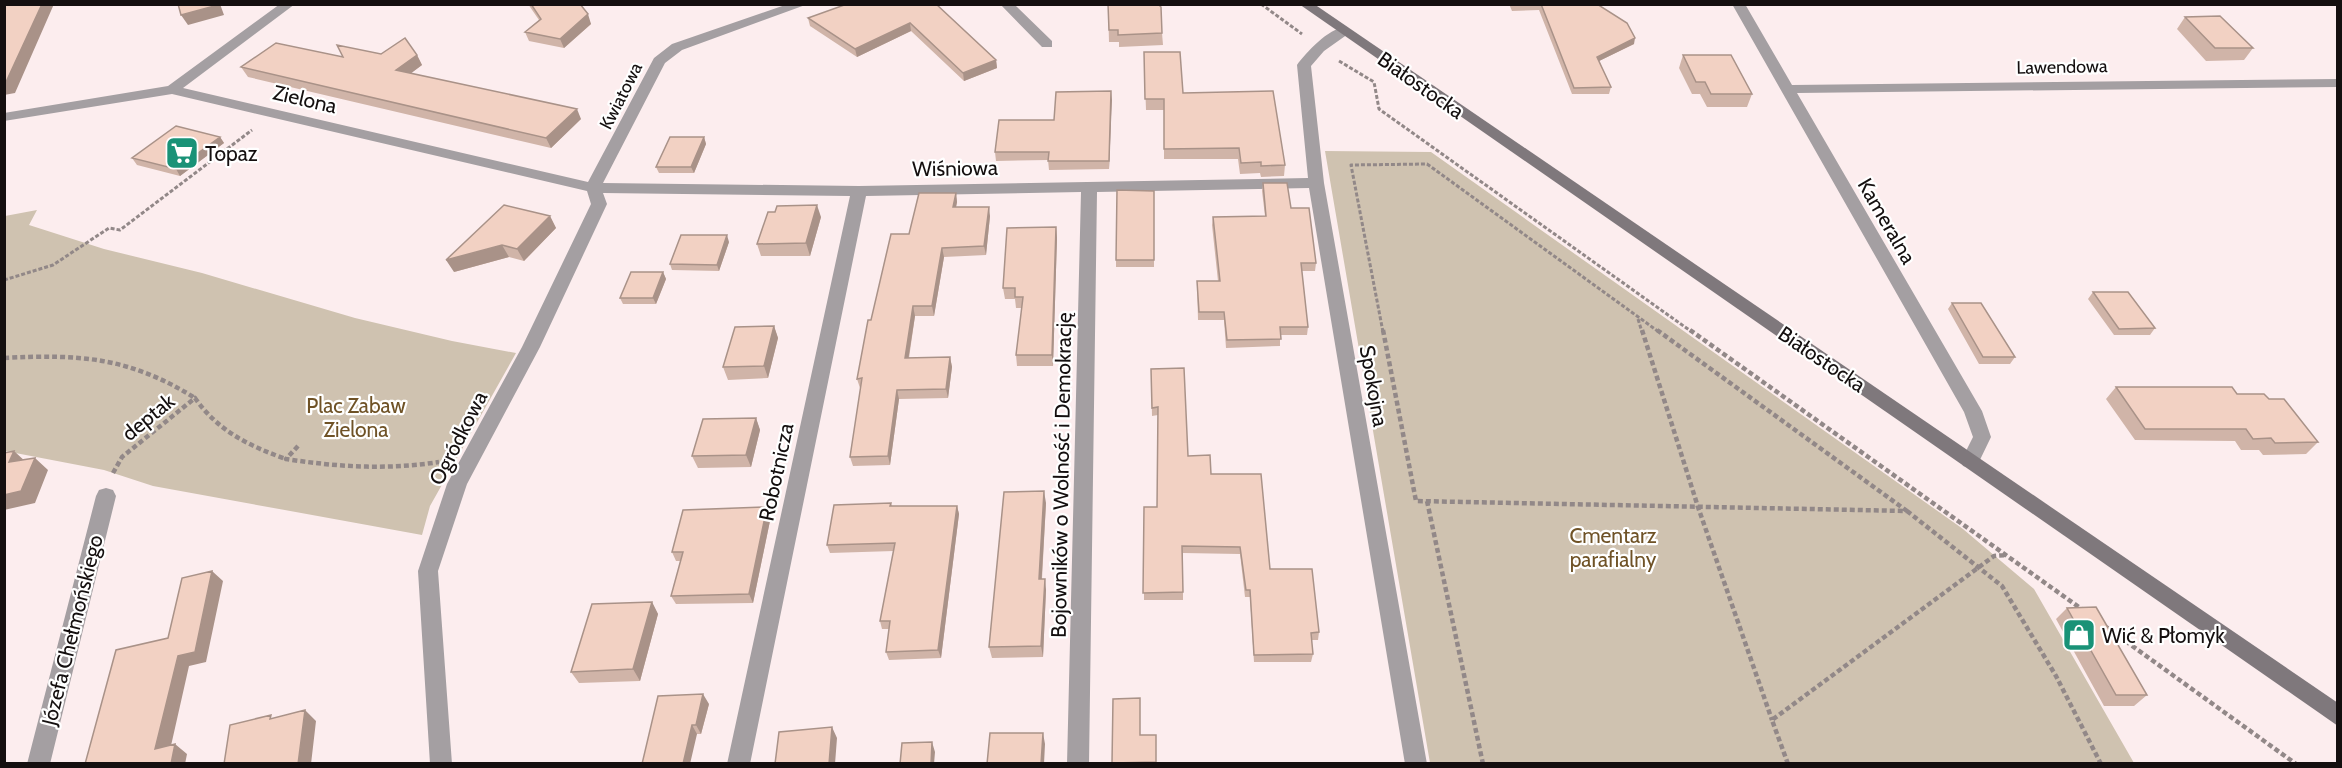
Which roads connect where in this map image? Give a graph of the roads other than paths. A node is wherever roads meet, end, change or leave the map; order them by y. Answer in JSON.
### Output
{"nodes":[{"id":1,"x":289,"y":4,"type":"edge"},
{"id":2,"x":802,"y":4,"type":"edge"},
{"id":3,"x":1006,"y":4,"type":"edge"},
{"id":4,"x":1305,"y":4,"type":"edge"},
{"id":5,"x":1738,"y":4,"type":"edge"},
{"id":6,"x":1342,"y":31,"type":"junction"},
{"id":7,"x":1047,"y":44,"type":"dead end"},
{"id":8,"x":2337,"y":83,"type":"edge"},
{"id":9,"x":1787,"y":89,"type":"junction"},
{"id":10,"x":172,"y":90,"type":"junction"},
{"id":11,"x":4,"y":117,"type":"edge"},
{"id":12,"x":1316,"y":183,"type":"junction"},
{"id":13,"x":593,"y":188,"type":"junction"},
{"id":14,"x":1089,"y":188,"type":"junction"},
{"id":15,"x":859,"y":190,"type":"junction"},
{"id":16,"x":1970,"y":460,"type":"junction"},
{"id":17,"x":106,"y":496,"type":"road end"},
{"id":18,"x":2337,"y":716,"type":"edge"},
{"id":19,"x":38,"y":764,"type":"edge"},
{"id":20,"x":441,"y":764,"type":"edge"},
{"id":21,"x":738,"y":764,"type":"edge"},
{"id":22,"x":1078,"y":764,"type":"edge"},
{"id":23,"x":1416,"y":764,"type":"edge"}],
"edges":[{"from":1,"to":10,"type":"street"},
{"from":2,"to":13,"type":"street","name":"Kwiatowa"},
{"from":3,"to":7,"type":"street"},
{"from":4,"to":6,"type":"street","name":"Białostocka"},
{"from":5,"to":9,"type":"street","name":"Kameralna"},
{"from":6,"to":12,"type":"street","name":"Spokojna"},
{"from":6,"to":16,"type":"street","name":"Białostocka"},
{"from":8,"to":9,"type":"street","name":"Lawendowa"},
{"from":9,"to":16,"type":"street","name":"Kameralna"},
{"from":10,"to":11,"type":"street","name":"Zielona"},
{"from":10,"to":13,"type":"street","name":"Zielona"},
{"from":12,"to":14,"type":"street","name":"Wiśniowa"},
{"from":12,"to":23,"type":"street","name":"Spokojna"},
{"from":13,"to":15,"type":"street","name":"Wiśniowa"},
{"from":13,"to":20,"type":"street","name":"Ogródkowa"},
{"from":14,"to":15,"type":"street","name":"Wiśniowa"},
{"from":14,"to":22,"type":"street","name":"Bojowników o Wolność i Demokrację"},
{"from":15,"to":21,"type":"street","name":"Robotnicza"},
{"from":16,"to":18,"type":"street","name":"Białostocka"},
{"from":17,"to":19,"type":"street","name":"Józefa Chełmońskiego"}]}
